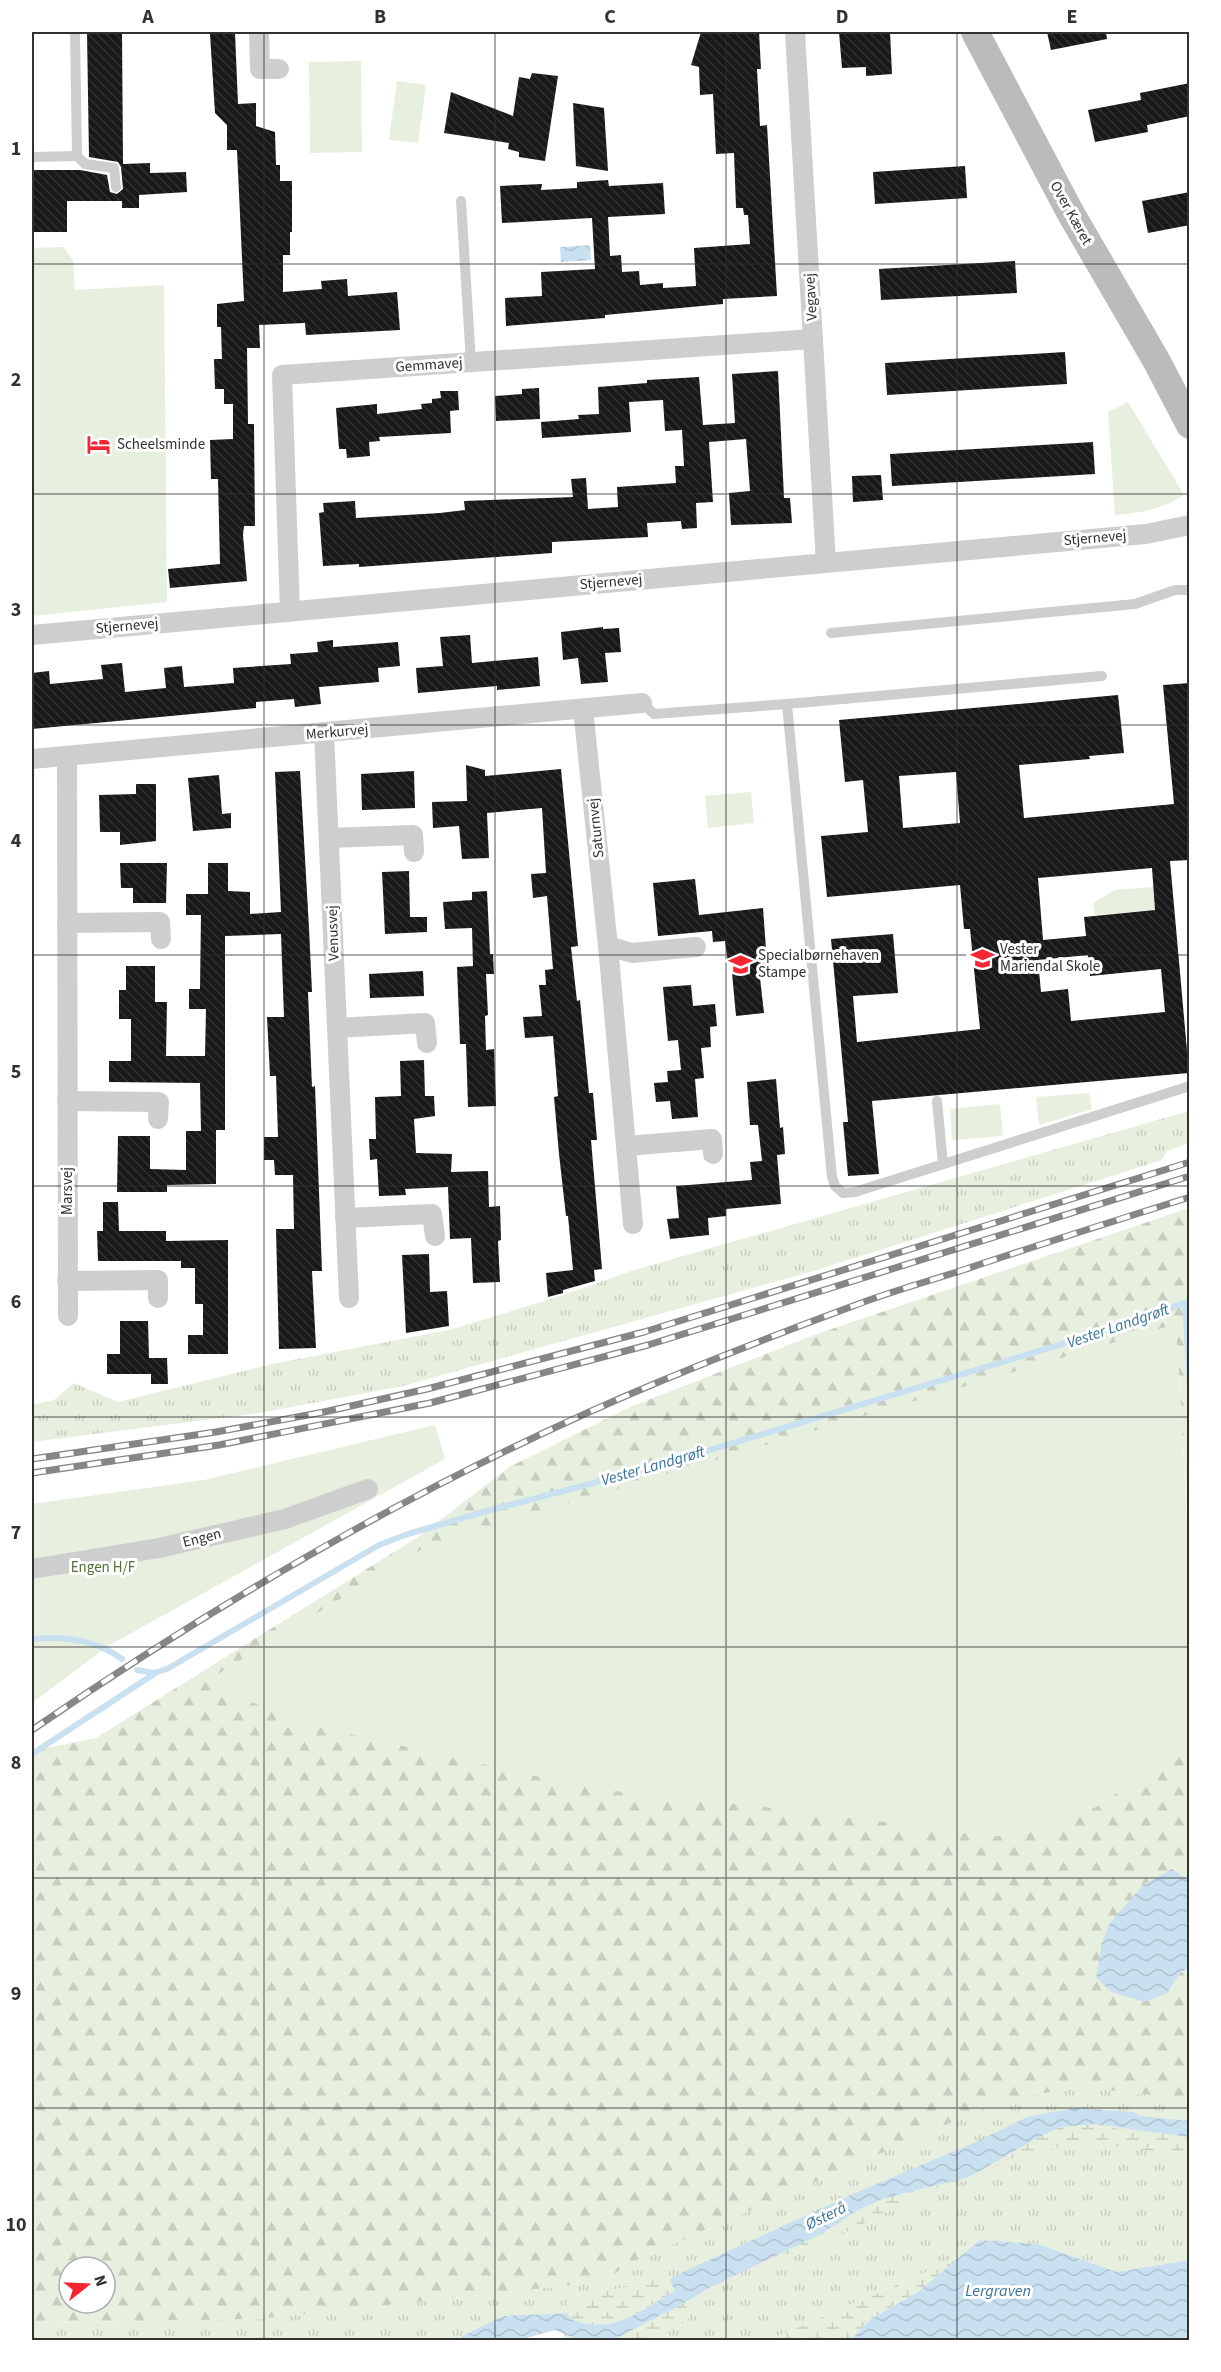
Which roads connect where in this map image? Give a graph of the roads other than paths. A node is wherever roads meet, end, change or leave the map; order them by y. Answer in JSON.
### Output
{"nodes":[{"id":1,"x":75,"y":32,"type":"edge"},
{"id":2,"x":259,"y":32,"type":"edge"},
{"id":3,"x":795,"y":32,"type":"edge"},
{"id":4,"x":975,"y":32,"type":"edge"},
{"id":5,"x":986,"y":32,"type":"edge"},
{"id":6,"x":993,"y":62,"type":"junction"},
{"id":7,"x":279,"y":69,"type":"dead end"},
{"id":8,"x":77,"y":156,"type":"junction"},
{"id":9,"x":32,"y":157,"type":"edge"},
{"id":10,"x":116,"y":187,"type":"dead end"},
{"id":11,"x":461,"y":201,"type":"dead end"},
{"id":12,"x":813,"y":339,"type":"junction"},
{"id":13,"x":1156,"y":360,"type":"junction"},
{"id":14,"x":471,"y":362,"type":"junction"},
{"id":15,"x":1190,"y":404,"type":"edge"},
{"id":16,"x":1190,"y":425,"type":"edge"},
{"id":17,"x":1190,"y":525,"type":"edge"},
{"id":18,"x":826,"y":563,"type":"junction"},
{"id":19,"x":1190,"y":590,"type":"edge"},
{"id":20,"x":290,"y":612,"type":"junction"},
{"id":21,"x":831,"y":633,"type":"dead end"},
{"id":22,"x":32,"y":635,"type":"edge"},
{"id":23,"x":1102,"y":676,"type":"dead end"},
{"id":24,"x":642,"y":703,"type":"joint"},
{"id":25,"x":786,"y":704,"type":"junction"},
{"id":26,"x":583,"y":709,"type":"junction"},
{"id":27,"x":324,"y":733,"type":"junction"},
{"id":28,"x":66,"y":756,"type":"junction"},
{"id":29,"x":32,"y":759,"type":"edge"},
{"id":30,"x":329,"y":838,"type":"junction"},
{"id":31,"x":414,"y":852,"type":"dead end"},
{"id":32,"x":67,"y":923,"type":"junction"},
{"id":33,"x":161,"y":939,"type":"dead end"},
{"id":34,"x":608,"y":946,"type":"junction"},
{"id":35,"x":696,"y":947,"type":"dead end"},
{"id":36,"x":337,"y":1028,"type":"junction"},
{"id":37,"x":427,"y":1043,"type":"dead end"},
{"id":38,"x":1190,"y":1086,"type":"edge"},
{"id":39,"x":67,"y":1101,"type":"junction"},
{"id":40,"x":937,"y":1101,"type":"dead end"},
{"id":41,"x":158,"y":1119,"type":"dead end"},
{"id":42,"x":626,"y":1146,"type":"junction"},
{"id":43,"x":713,"y":1154,"type":"dead end"},
{"id":44,"x":943,"y":1164,"type":"junction"},
{"id":45,"x":345,"y":1218,"type":"junction"},
{"id":46,"x":633,"y":1224,"type":"dead end"},
{"id":47,"x":435,"y":1236,"type":"dead end"},
{"id":48,"x":67,"y":1281,"type":"junction"},
{"id":49,"x":158,"y":1298,"type":"dead end"},
{"id":50,"x":349,"y":1298,"type":"dead end"},
{"id":51,"x":68,"y":1316,"type":"dead end"},
{"id":52,"x":368,"y":1489,"type":"dead end"},
{"id":53,"x":32,"y":1569,"type":"edge"}],
"edges":[{"from":1,"to":8,"type":"lane"},
{"from":2,"to":7,"type":"street"},
{"from":3,"to":12,"type":"street","name":"Vegavej"},
{"from":4,"to":6,"type":"main road","name":"Over Kæret"},
{"from":5,"to":6,"type":"main road","name":"Over Kæret"},
{"from":6,"to":13,"type":"main road","name":"Over Kæret"},
{"from":8,"to":9,"type":"lane"},
{"from":8,"to":10,"type":"lane"},
{"from":11,"to":14,"type":"lane"},
{"from":12,"to":14,"type":"street","name":"Gemmavej"},
{"from":12,"to":18,"type":"street","name":"Vegavej"},
{"from":13,"to":15,"type":"main road","name":"Over Kæret"},
{"from":13,"to":16,"type":"main road","name":"Over Kæret"},
{"from":14,"to":20,"type":"street","name":"Gemmavej"},
{"from":17,"to":18,"type":"street","name":"Stjernevej"},
{"from":18,"to":20,"type":"street","name":"Stjernevej"},
{"from":19,"to":21,"type":"lane"},
{"from":20,"to":22,"type":"street","name":"Stjernevej"},
{"from":23,"to":25,"type":"lane"},
{"from":24,"to":25,"type":"lane"},
{"from":24,"to":26,"type":"street","name":"Merkurvej"},
{"from":25,"to":44,"type":"lane"},
{"from":26,"to":27,"type":"street","name":"Merkurvej"},
{"from":26,"to":34,"type":"street","name":"Saturnvej"},
{"from":27,"to":28,"type":"street","name":"Merkurvej"},
{"from":27,"to":30,"type":"street","name":"Venusvej"},
{"from":28,"to":29,"type":"street","name":"Merkurvej"},
{"from":28,"to":32,"type":"street","name":"Marsvej"},
{"from":30,"to":31,"type":"street"},
{"from":30,"to":36,"type":"street","name":"Venusvej"},
{"from":32,"to":33,"type":"street"},
{"from":32,"to":39,"type":"street","name":"Marsvej"},
{"from":34,"to":35,"type":"street"},
{"from":34,"to":42,"type":"street","name":"Saturnvej"},
{"from":36,"to":37,"type":"street"},
{"from":36,"to":45,"type":"street","name":"Venusvej"},
{"from":38,"to":44,"type":"lane"},
{"from":39,"to":41,"type":"street"},
{"from":39,"to":48,"type":"street","name":"Marsvej"},
{"from":40,"to":44,"type":"lane"},
{"from":42,"to":43,"type":"street"},
{"from":42,"to":46,"type":"street","name":"Saturnvej"},
{"from":45,"to":47,"type":"street"},
{"from":45,"to":50,"type":"street","name":"Venusvej"},
{"from":48,"to":49,"type":"street"},
{"from":48,"to":51,"type":"street","name":"Marsvej"},
{"from":52,"to":53,"type":"street","name":"Engen"}]}
